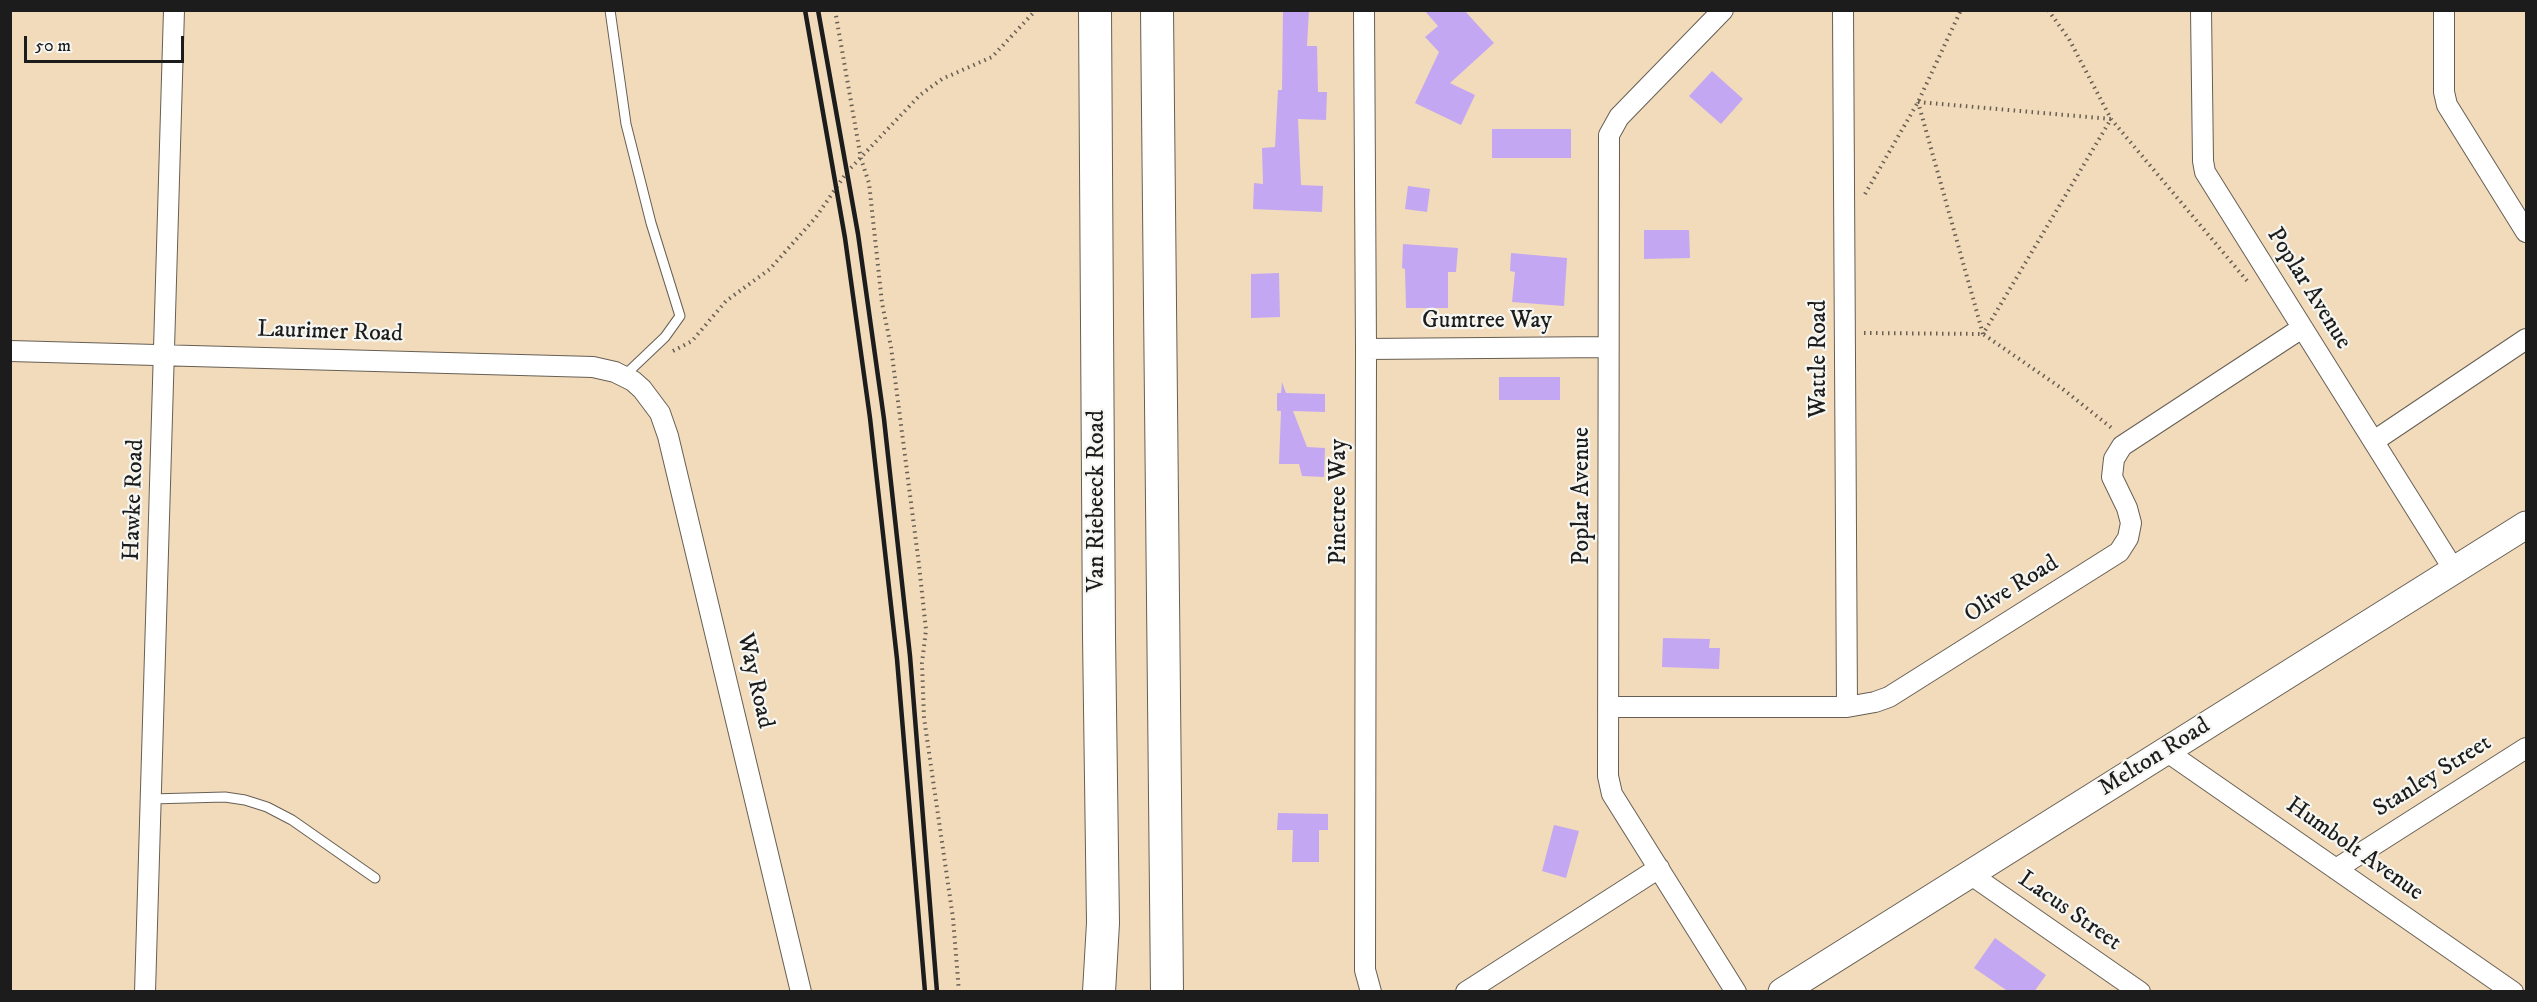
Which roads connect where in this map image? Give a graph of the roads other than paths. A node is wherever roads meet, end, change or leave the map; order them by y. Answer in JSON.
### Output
{"nodes":[{"id":1,"x":174,"y":10,"type":"edge"},
{"id":2,"x":610,"y":10,"type":"edge"},
{"id":3,"x":1095,"y":10,"type":"edge"},
{"id":4,"x":1157,"y":10,"type":"edge"},
{"id":5,"x":1364,"y":10,"type":"edge"},
{"id":6,"x":1723,"y":10,"type":"edge"},
{"id":7,"x":1843,"y":10,"type":"edge"},
{"id":8,"x":2201,"y":10,"type":"edge"},
{"id":9,"x":2444,"y":10,"type":"edge"},
{"id":10,"x":2526,"y":232,"type":"edge"},
{"id":11,"x":2302,"y":328,"type":"junction"},
{"id":12,"x":2526,"y":339,"type":"edge"},
{"id":13,"x":1608,"y":347,"type":"junction"},
{"id":14,"x":1366,"y":349,"type":"junction"},
{"id":15,"x":10,"y":351,"type":"edge"},
{"id":16,"x":165,"y":354,"type":"junction"},
{"id":17,"x":624,"y":375,"type":"junction"},
{"id":18,"x":642,"y":389,"type":"joint"},
{"id":19,"x":2374,"y":441,"type":"junction"},
{"id":20,"x":2526,"y":525,"type":"edge"},
{"id":21,"x":2454,"y":570,"type":"junction"},
{"id":22,"x":1847,"y":706,"type":"junction"},
{"id":23,"x":1608,"y":707,"type":"junction"},
{"id":24,"x":2526,"y":748,"type":"edge"},
{"id":25,"x":2166,"y":752,"type":"junction"},
{"id":26,"x":151,"y":799,"type":"junction"},
{"id":27,"x":1659,"y":868,"type":"junction"},
{"id":28,"x":2336,"y":869,"type":"junction"},
{"id":29,"x":1970,"y":874,"type":"junction"},
{"id":30,"x":375,"y":878,"type":"dead end"},
{"id":31,"x":145,"y":992,"type":"edge"},
{"id":32,"x":801,"y":992,"type":"edge"},
{"id":33,"x":1099,"y":992,"type":"edge"},
{"id":34,"x":1167,"y":992,"type":"edge"},
{"id":35,"x":1371,"y":992,"type":"edge"},
{"id":36,"x":1466,"y":992,"type":"edge"},
{"id":37,"x":1736,"y":992,"type":"edge"},
{"id":38,"x":1782,"y":992,"type":"edge"},
{"id":39,"x":2140,"y":992,"type":"edge"},
{"id":40,"x":2513,"y":992,"type":"edge"}],
"edges":[{"from":1,"to":16,"type":"street","name":"Hawke Road"},
{"from":2,"to":17,"type":"lane"},
{"from":3,"to":33,"type":"main road","name":"Van Riebeeck Road"},
{"from":4,"to":34,"type":"main road"},
{"from":5,"to":14,"type":"street","name":"Pinetree Way"},
{"from":6,"to":13,"type":"street","name":"Poplar Avenue"},
{"from":7,"to":22,"type":"street","name":"Wattle Road"},
{"from":8,"to":11,"type":"street","name":"Poplar Avenue"},
{"from":9,"to":10,"type":"street"},
{"from":11,"to":19,"type":"street","name":"Poplar Avenue"},
{"from":11,"to":22,"type":"street","name":"Olive Road"},
{"from":12,"to":19,"type":"street"},
{"from":13,"to":14,"type":"street","name":"Gumtree Way"},
{"from":13,"to":23,"type":"street","name":"Poplar Avenue"},
{"from":14,"to":35,"type":"street","name":"Pinetree Way"},
{"from":15,"to":16,"type":"street","name":"Laurimer Road"},
{"from":16,"to":17,"type":"street","name":"Laurimer Road"},
{"from":16,"to":26,"type":"street","name":"Hawke Road"},
{"from":17,"to":18,"type":"street","name":"Laurimer Road"},
{"from":18,"to":32,"type":"street","name":"Way Road"},
{"from":19,"to":21,"type":"street","name":"Poplar Avenue"},
{"from":20,"to":21,"type":"street","name":"Melton Road"},
{"from":21,"to":25,"type":"street","name":"Melton Road"},
{"from":22,"to":23,"type":"street","name":"Olive Road"},
{"from":23,"to":27,"type":"street","name":"Poplar Avenue"},
{"from":24,"to":28,"type":"street","name":"Stanley Street"},
{"from":25,"to":28,"type":"street","name":"Humbolt Avenue"},
{"from":25,"to":29,"type":"street","name":"Melton Road"},
{"from":26,"to":30,"type":"lane"},
{"from":26,"to":31,"type":"street","name":"Hawke Road"},
{"from":27,"to":36,"type":"street"},
{"from":27,"to":37,"type":"street","name":"Poplar Avenue"},
{"from":28,"to":40,"type":"street","name":"Humbolt Avenue"},
{"from":29,"to":38,"type":"street","name":"Melton Road"},
{"from":29,"to":39,"type":"street","name":"Lacus Street"}]}
